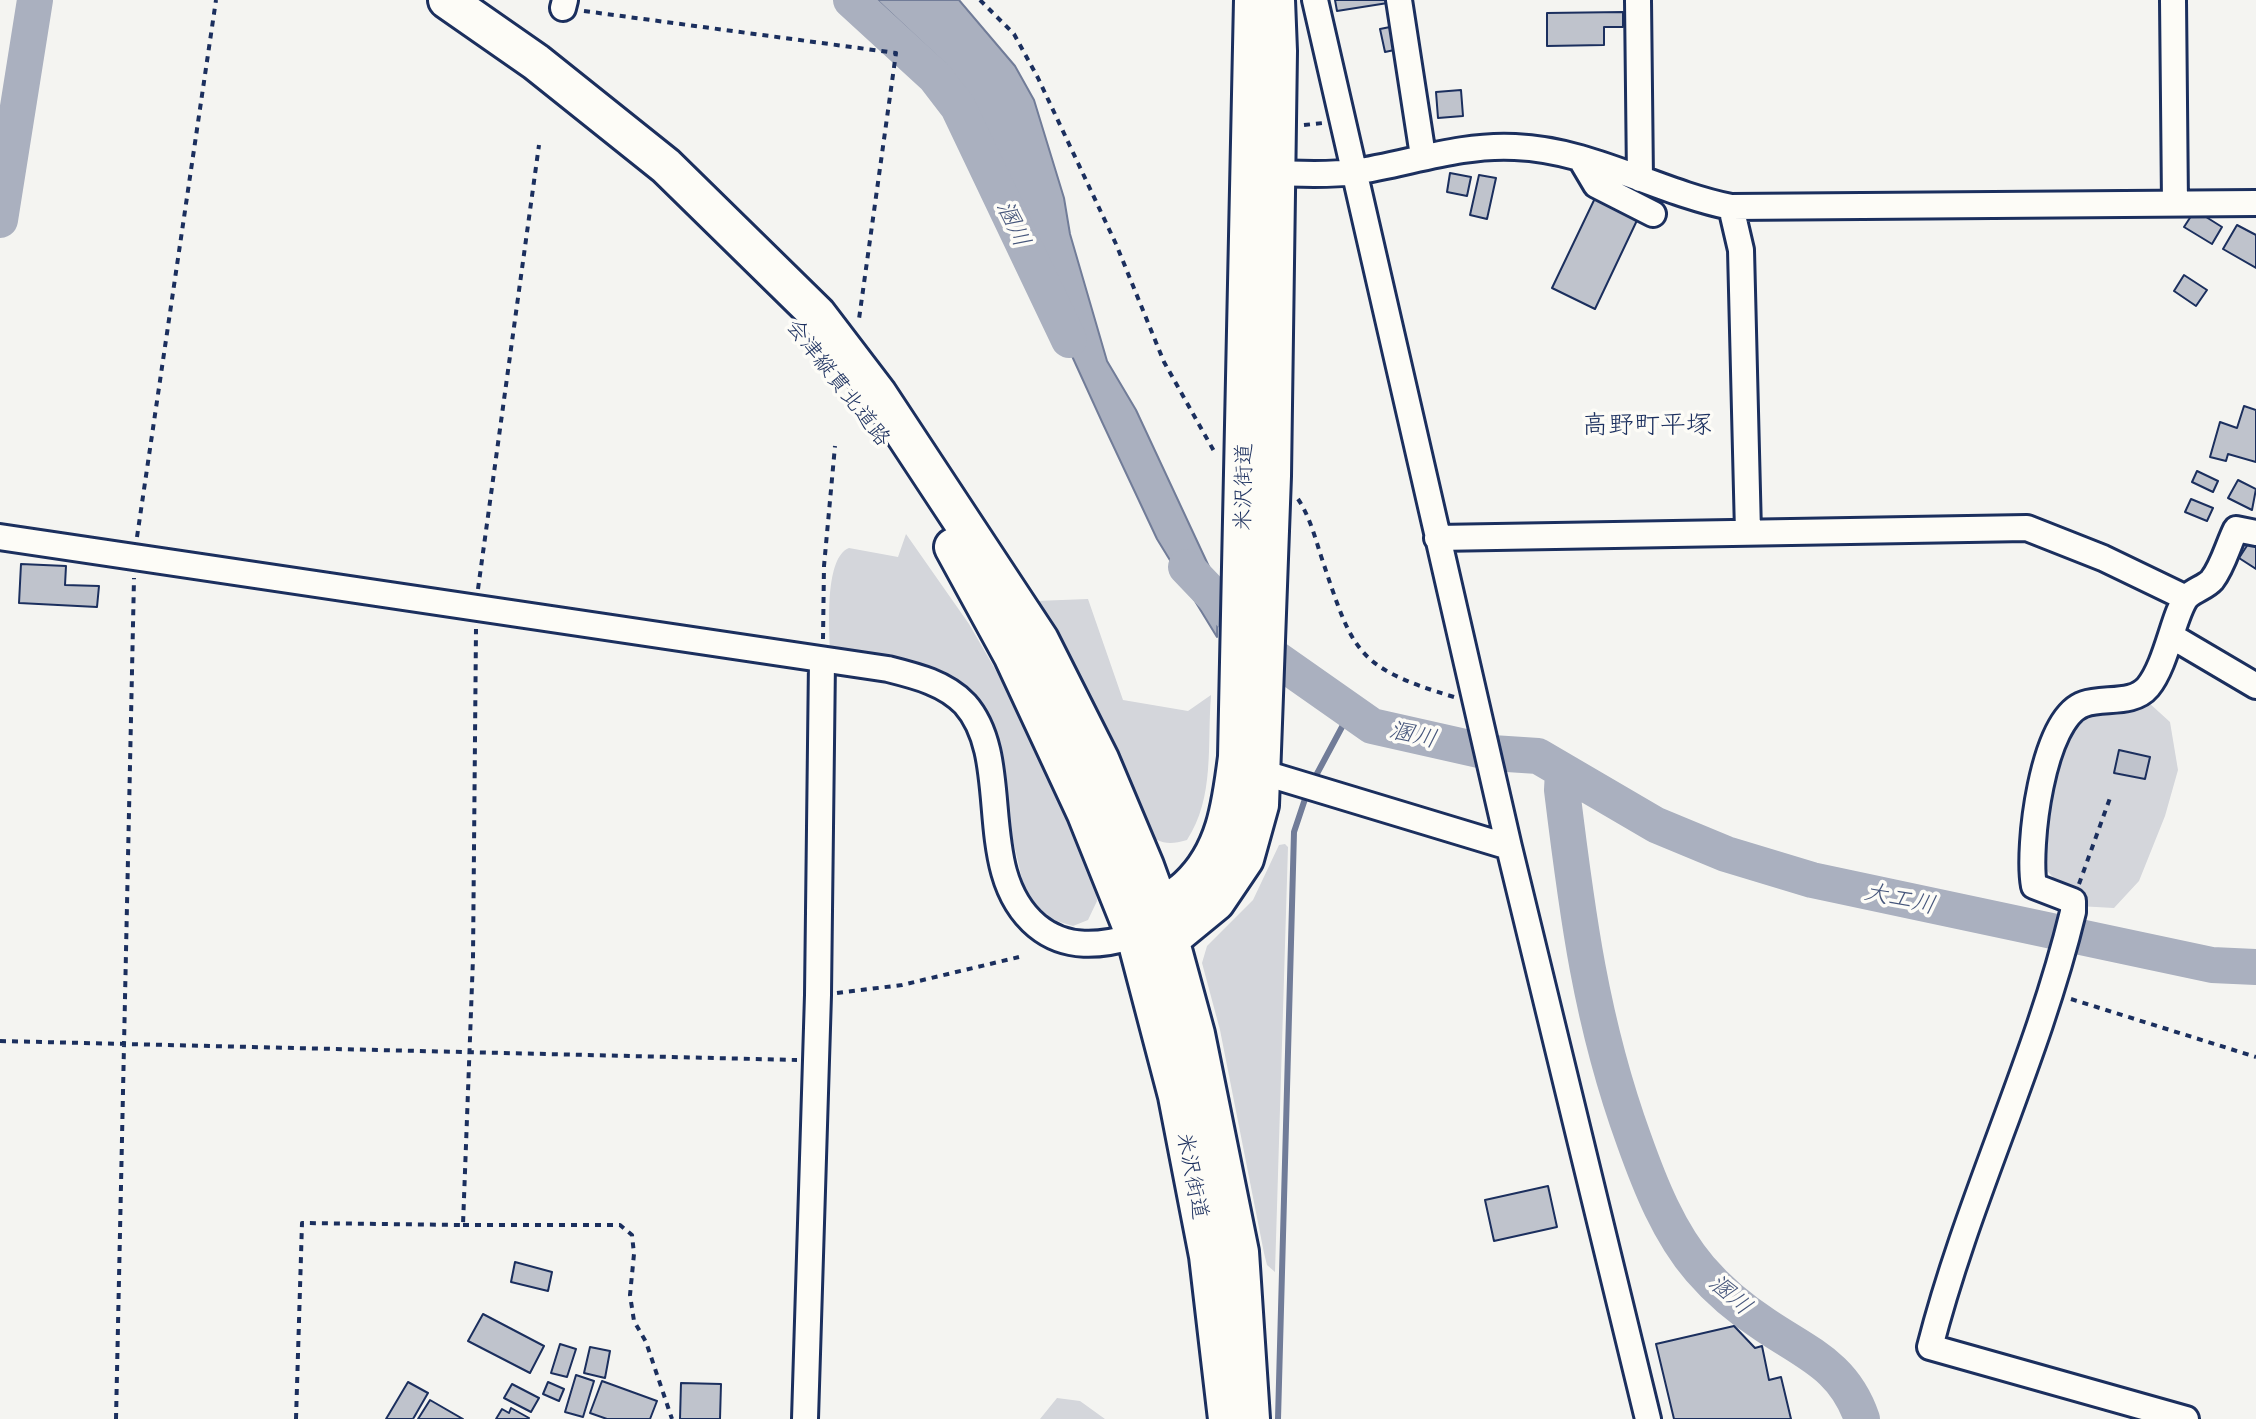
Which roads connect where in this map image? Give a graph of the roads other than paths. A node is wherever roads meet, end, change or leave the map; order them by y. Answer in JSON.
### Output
{"nodes":[{"id":1,"x":420,"y":0,"type":"edge"},
{"id":2,"x":447,"y":0,"type":"edge"},
{"id":3,"x":1253,"y":0,"type":"edge"},
{"id":4,"x":1276,"y":0,"type":"edge"},
{"id":5,"x":1315,"y":0,"type":"edge"},
{"id":6,"x":1399,"y":0,"type":"edge"},
{"id":7,"x":1638,"y":0,"type":"edge"},
{"id":8,"x":2173,"y":0,"type":"edge"},
{"id":9,"x":1423,"y":156,"type":"junction"},
{"id":10,"x":1580,"y":158,"type":"junction"},
{"id":11,"x":1353,"y":172,"type":"junction"},
{"id":12,"x":1264,"y":173,"type":"junction"},
{"id":13,"x":1640,"y":179,"type":"junction"},
{"id":14,"x":2175,"y":203,"type":"junction"},
{"id":15,"x":2256,"y":203,"type":"edge"},
{"id":16,"x":1731,"y":207,"type":"junction"},
{"id":17,"x":1653,"y":214,"type":"dead end"},
{"id":18,"x":1748,"y":532,"type":"junction"},
{"id":19,"x":2256,"y":533,"type":"edge"},
{"id":20,"x":0,"y":537,"type":"edge"},
{"id":21,"x":1437,"y":538,"type":"junction"},
{"id":22,"x":1255,"y":575,"type":"junction"},
{"id":23,"x":2186,"y":598,"type":"junction"},
{"id":24,"x":2173,"y":637,"type":"junction"},
{"id":25,"x":822,"y":661,"type":"junction"},
{"id":26,"x":2256,"y":686,"type":"edge"},
{"id":27,"x":1253,"y":764,"type":"junction"},
{"id":28,"x":1509,"y":847,"type":"junction"},
{"id":29,"x":1154,"y":926,"type":"junction"},
{"id":30,"x":805,"y":1419,"type":"edge"},
{"id":31,"x":1227,"y":1419,"type":"edge"},
{"id":32,"x":1251,"y":1419,"type":"edge"},
{"id":33,"x":1648,"y":1419,"type":"edge"},
{"id":34,"x":2186,"y":1419,"type":"edge"}],
"edges":[{"from":1,"to":29,"type":"highway","name":"会津縦貫北道路"},
{"from":2,"to":29,"type":"highway","name":"会津縦貫北道路"},
{"from":3,"to":12,"type":"highway","name":"米沢街道"},
{"from":4,"to":12,"type":"highway","name":"米沢街道"},
{"from":5,"to":11,"type":"street"},
{"from":6,"to":9,"type":"street"},
{"from":7,"to":13,"type":"street"},
{"from":8,"to":14,"type":"street"},
{"from":9,"to":10,"type":"street"},
{"from":9,"to":11,"type":"street"},
{"from":10,"to":13,"type":"street"},
{"from":10,"to":17,"type":"street"},
{"from":11,"to":12,"type":"street"},
{"from":11,"to":21,"type":"street"},
{"from":12,"to":22,"type":"highway","name":"米沢街道"},
{"from":12,"to":22,"type":"highway","name":"米沢街道"},
{"from":13,"to":16,"type":"street"},
{"from":14,"to":15,"type":"street"},
{"from":14,"to":16,"type":"street"},
{"from":16,"to":18,"type":"street"},
{"from":18,"to":21,"type":"street"},
{"from":18,"to":23,"type":"street"},
{"from":19,"to":23,"type":"street"},
{"from":20,"to":25,"type":"street"},
{"from":21,"to":28,"type":"street"},
{"from":22,"to":27,"type":"highway","name":"米沢街道"},
{"from":23,"to":24,"type":"street"},
{"from":24,"to":26,"type":"street"},
{"from":24,"to":34,"type":"street"},
{"from":25,"to":29,"type":"street"},
{"from":25,"to":30,"type":"street"},
{"from":27,"to":28,"type":"street"},
{"from":27,"to":29,"type":"highway","name":"米沢街道"},
{"from":28,"to":33,"type":"street"},
{"from":29,"to":31,"type":"highway","name":"米沢街道"},
{"from":29,"to":32,"type":"highway","name":"米沢街道"}]}
